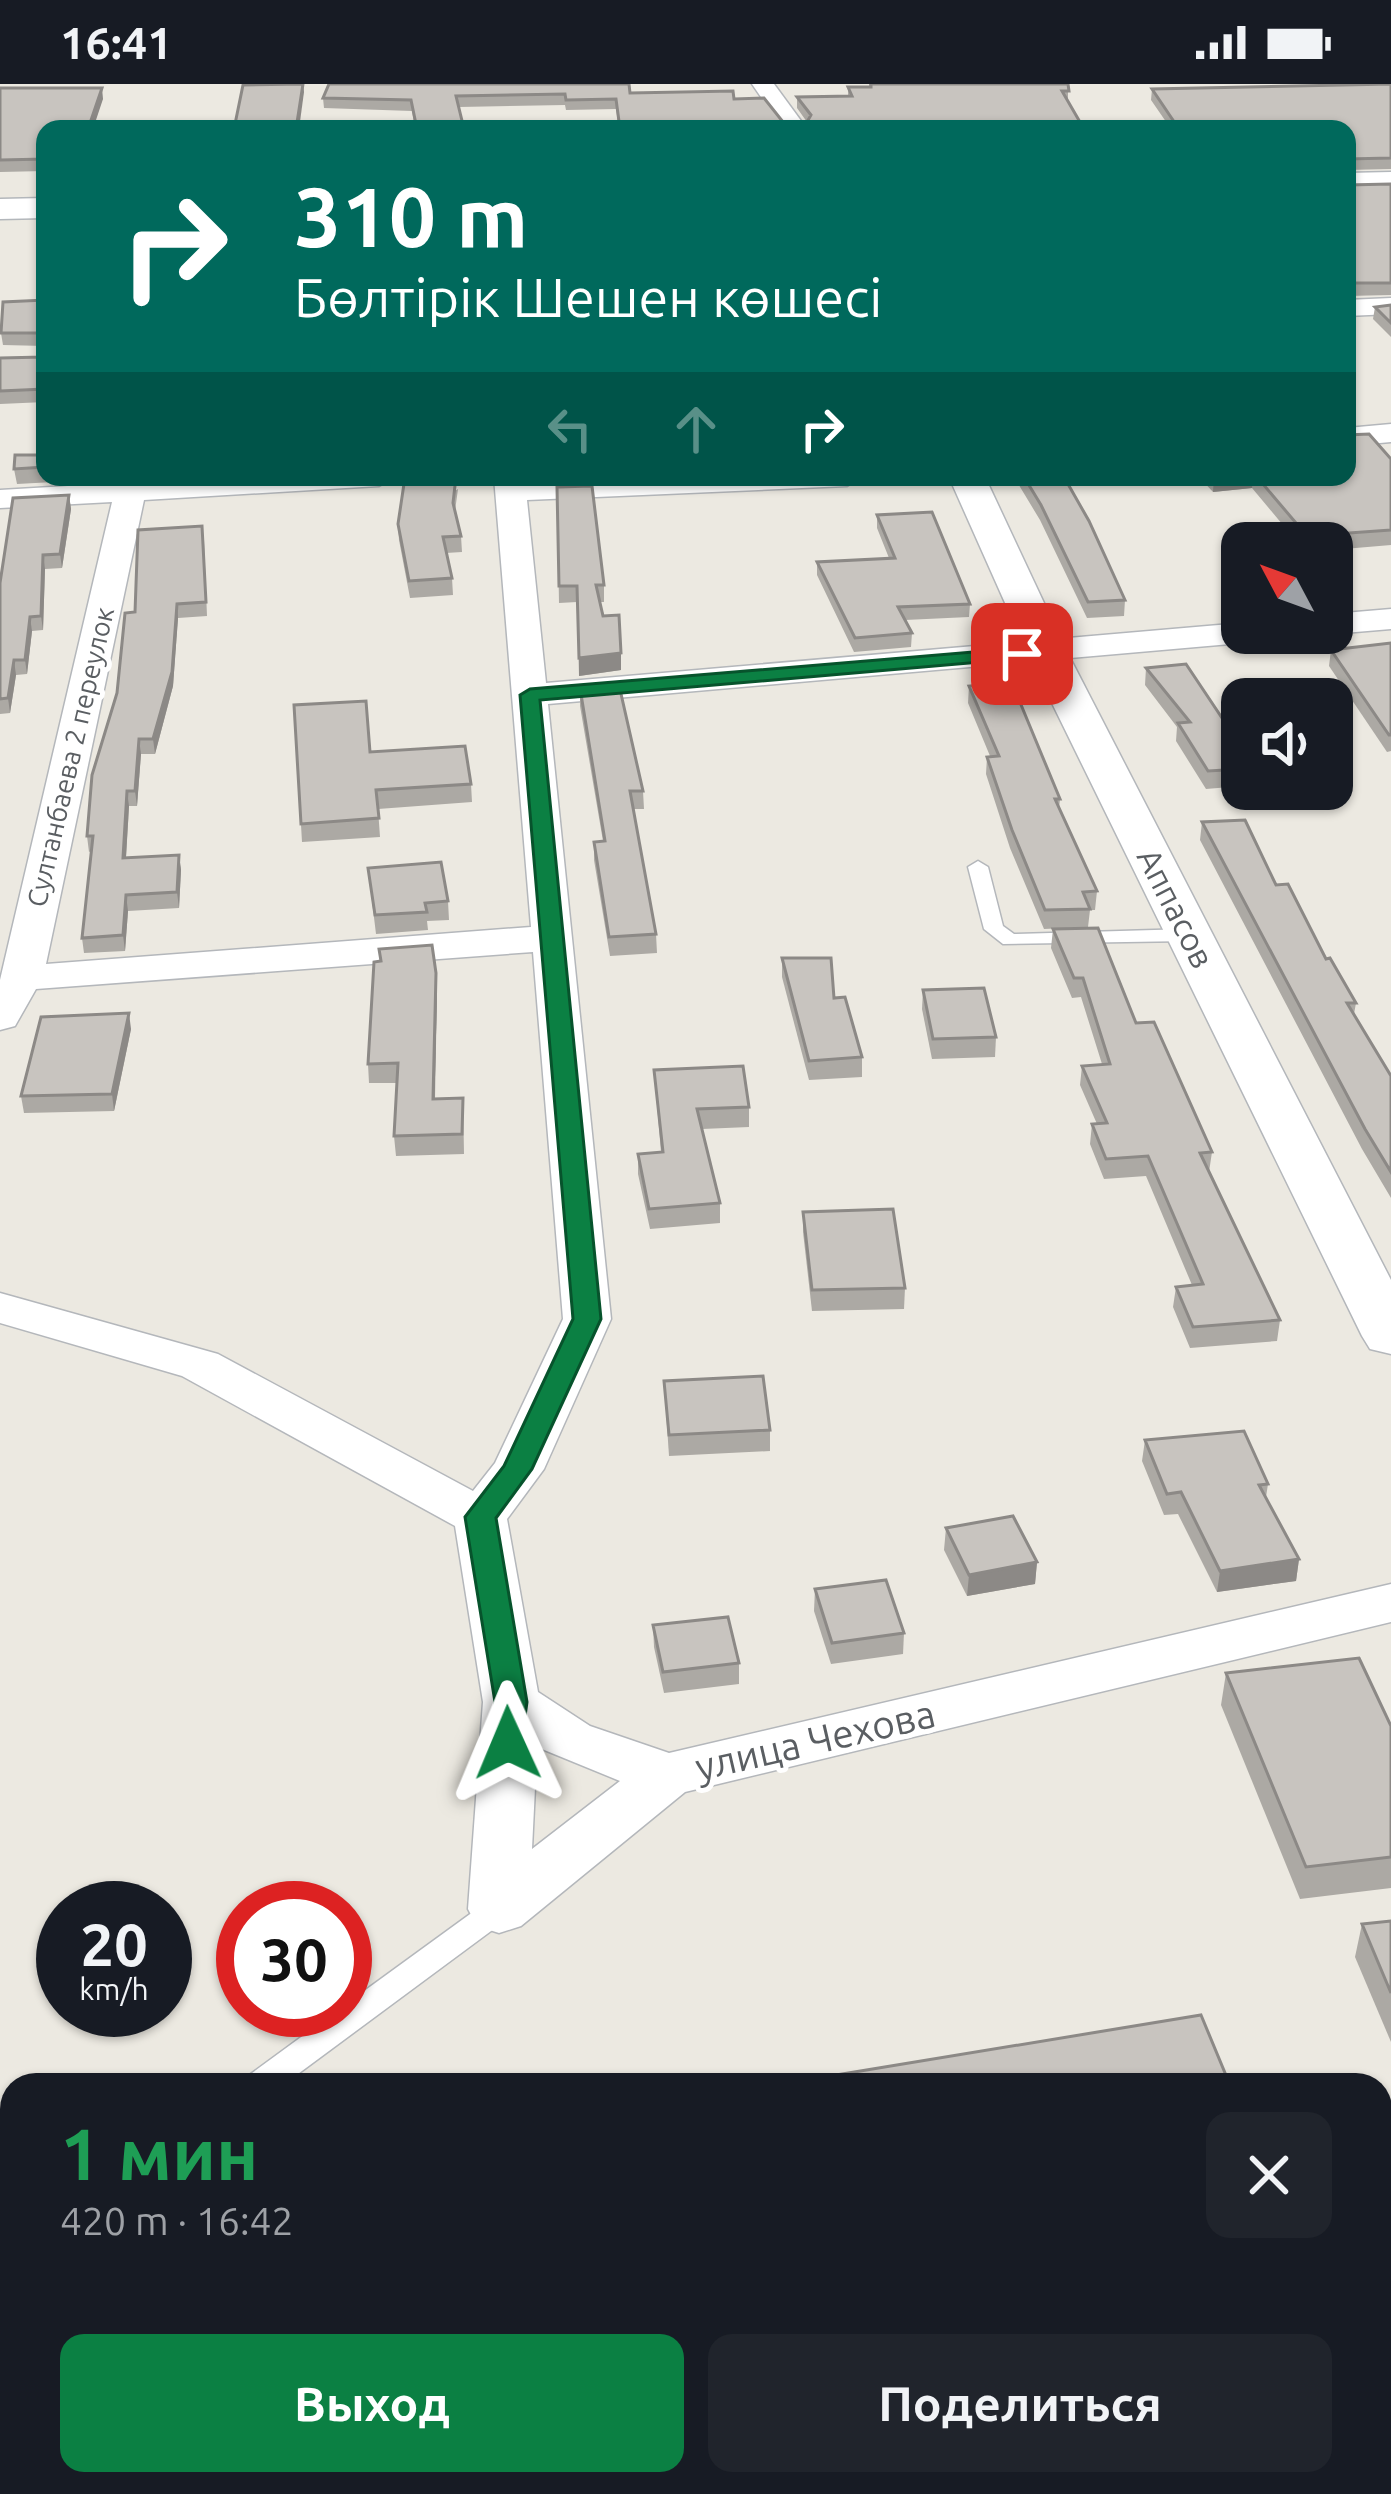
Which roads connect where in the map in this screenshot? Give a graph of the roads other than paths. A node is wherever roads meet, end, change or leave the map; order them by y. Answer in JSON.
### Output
{"nodes":[{"id":1,"x":764,"y":84,"type":"edge"},
{"id":2,"x":789,"y":120,"type":"edge"},
{"id":3,"x":1391,"y":182,"type":"edge"},
{"id":4,"x":1356,"y":183,"type":"edge"},
{"id":5,"x":36,"y":208,"type":"edge"},
{"id":6,"x":0,"y":209,"type":"edge"},
{"id":7,"x":1391,"y":306,"type":"edge"},
{"id":8,"x":1356,"y":308,"type":"edge"},
{"id":9,"x":1391,"y":434,"type":"edge"},
{"id":10,"x":1356,"y":436,"type":"edge"},
{"id":11,"x":230,"y":486,"type":"edge"},
{"id":12,"x":510,"y":486,"type":"edge"},
{"id":13,"x":971,"y":486,"type":"edge"},
{"id":14,"x":130,"y":492,"type":"junction"},
{"id":15,"x":0,"y":499,"type":"edge"},
{"id":16,"x":1391,"y":619,"type":"edge"},
{"id":17,"x":1353,"y":622,"type":"edge"},
{"id":18,"x":1221,"y":635,"type":"edge"},
{"id":19,"x":1046,"y":650,"type":"junction"},
{"id":20,"x":530,"y":695,"type":"junction"},
{"id":21,"x":978,"y":867,"type":"dead end"},
{"id":22,"x":1189,"y":935,"type":"junction"},
{"id":23,"x":552,"y":938,"type":"junction"},
{"id":24,"x":22,"y":978,"type":"junction"},
{"id":25,"x":0,"y":1017,"type":"edge"},
{"id":26,"x":0,"y":1308,"type":"edge"},
{"id":27,"x":1391,"y":1336,"type":"edge"},
{"id":28,"x":480,"y":1517,"type":"junction"},
{"id":29,"x":1391,"y":1603,"type":"edge"},
{"id":30,"x":511,"y":1702,"type":"junction"},
{"id":31,"x":667,"y":1775,"type":"junction"},
{"id":32,"x":499,"y":1910,"type":"junction"},
{"id":33,"x":275,"y":2073,"type":"edge"}],
"edges":[{"from":1,"to":2,"type":"street"},
{"from":3,"to":4,"type":"main road"},
{"from":5,"to":6,"type":"main road"},
{"from":7,"to":8,"type":"street"},
{"from":9,"to":10,"type":"street"},
{"from":11,"to":14,"type":"street"},
{"from":12,"to":20,"type":"street"},
{"from":13,"to":19,"type":"street","name":"Аппасов"},
{"from":14,"to":15,"type":"street"},
{"from":14,"to":24,"type":"street","name":"Султанбаева 2 переулок"},
{"from":16,"to":17,"type":"street"},
{"from":18,"to":19,"type":"street"},
{"from":19,"to":20,"type":"street"},
{"from":19,"to":22,"type":"street","name":"Аппасов"},
{"from":20,"to":23,"type":"street"},
{"from":21,"to":22,"type":"lane"},
{"from":22,"to":27,"type":"street","name":"Аппасов"},
{"from":23,"to":24,"type":"street"},
{"from":23,"to":28,"type":"street"},
{"from":24,"to":25,"type":"street","name":"Султанбаева 2 переулок"},
{"from":26,"to":28,"type":"street"},
{"from":28,"to":30,"type":"street"},
{"from":29,"to":31,"type":"street","name":"улица Чехова"},
{"from":30,"to":31,"type":"street"},
{"from":30,"to":32,"type":"street"},
{"from":31,"to":32,"type":"street","name":"улица Чехова"},
{"from":32,"to":33,"type":"lane","name":"улица Чехова"}]}
